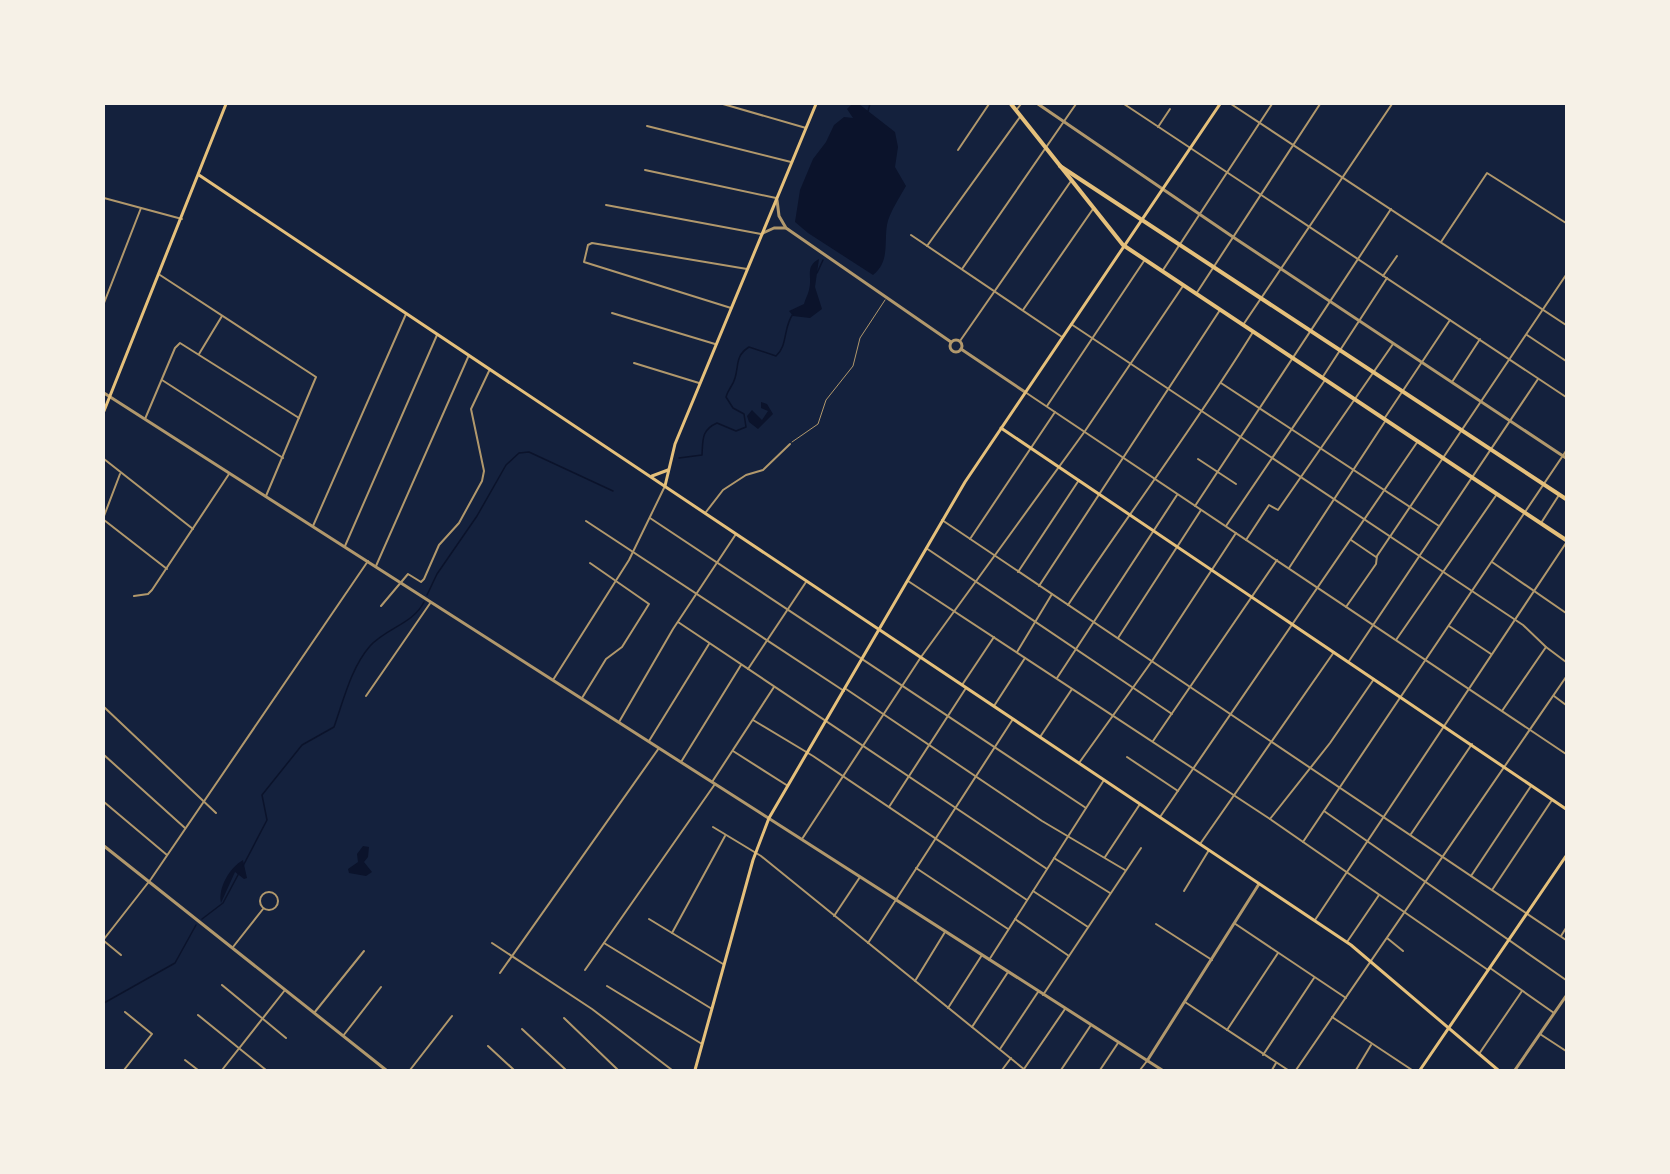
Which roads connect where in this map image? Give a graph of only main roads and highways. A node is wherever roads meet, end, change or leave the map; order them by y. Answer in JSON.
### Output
{"nodes":[{"id":1,"x":226,"y":104,"type":"edge"},
{"id":2,"x":816,"y":104,"type":"edge"},
{"id":3,"x":1006,"y":104,"type":"edge"},
{"id":4,"x":1011,"y":104,"type":"edge"},
{"id":5,"x":1220,"y":104,"type":"edge"},
{"id":6,"x":1015,"y":111,"type":"junction"},
{"id":7,"x":1057,"y":164,"type":"junction"},
{"id":8,"x":199,"y":175,"type":"junction"},
{"id":9,"x":1143,"y":219,"type":"junction"},
{"id":10,"x":1125,"y":247,"type":"junction"},
{"id":11,"x":104,"y":411,"type":"edge"},
{"id":12,"x":1001,"y":428,"type":"junction"},
{"id":13,"x":668,"y":470,"type":"junction"},
{"id":14,"x":650,"y":476,"type":"junction"},
{"id":15,"x":665,"y":486,"type":"junction"},
{"id":16,"x":1566,"y":499,"type":"edge"},
{"id":17,"x":1566,"y":542,"type":"edge"},
{"id":18,"x":880,"y":630,"type":"junction"},
{"id":19,"x":1566,"y":809,"type":"edge"},
{"id":20,"x":1566,"y":856,"type":"edge"},
{"id":21,"x":1448,"y":1029,"type":"junction"},
{"id":22,"x":695,"y":1071,"type":"edge"},
{"id":23,"x":1420,"y":1071,"type":"edge"},
{"id":24,"x":1498,"y":1071,"type":"edge"}],
"edges":[{"from":1,"to":8,"type":"main road"},
{"from":2,"to":13,"type":"main road"},
{"from":3,"to":6,"type":"main road"},
{"from":4,"to":6,"type":"main road"},
{"from":5,"to":9,"type":"main road"},
{"from":6,"to":7,"type":"main road"},
{"from":7,"to":9,"type":"main road"},
{"from":7,"to":10,"type":"main road"},
{"from":8,"to":11,"type":"main road"},
{"from":8,"to":14,"type":"main road"},
{"from":9,"to":10,"type":"main road"},
{"from":9,"to":16,"type":"main road"},
{"from":10,"to":12,"type":"main road"},
{"from":10,"to":17,"type":"main road"},
{"from":12,"to":18,"type":"main road"},
{"from":12,"to":19,"type":"main road"},
{"from":13,"to":14,"type":"main road"},
{"from":13,"to":15,"type":"main road"},
{"from":14,"to":15,"type":"main road"},
{"from":15,"to":18,"type":"main road"},
{"from":18,"to":21,"type":"main road"},
{"from":18,"to":22,"type":"main road"},
{"from":20,"to":21,"type":"main road"},
{"from":21,"to":23,"type":"main road"},
{"from":21,"to":24,"type":"main road"}]}
